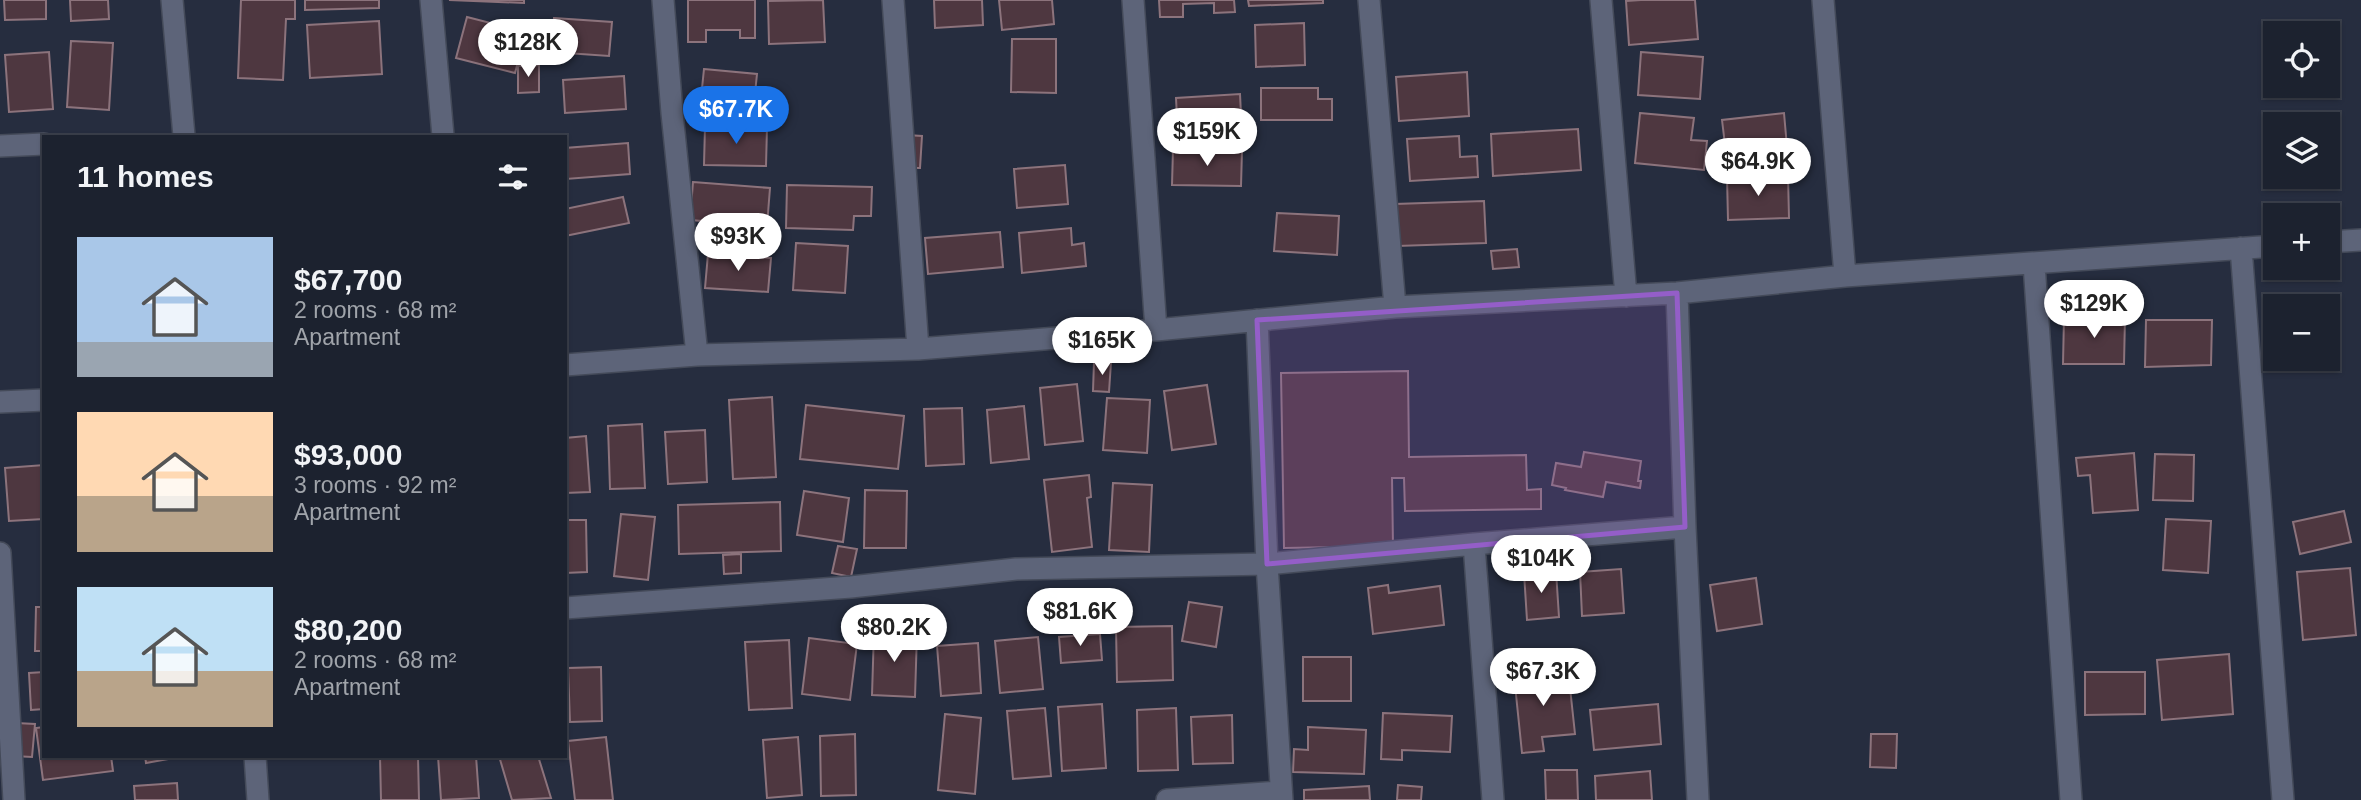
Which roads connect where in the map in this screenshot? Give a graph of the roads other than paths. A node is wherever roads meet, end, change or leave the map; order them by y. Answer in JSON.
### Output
{"nodes":[{"id":1,"x":172,"y":0,"type":"edge"},
{"id":2,"x":431,"y":0,"type":"edge"},
{"id":3,"x":663,"y":0,"type":"edge"},
{"id":4,"x":893,"y":0,"type":"edge"},
{"id":5,"x":1133,"y":0,"type":"edge"},
{"id":6,"x":1369,"y":0,"type":"edge"},
{"id":7,"x":1601,"y":0,"type":"edge"},
{"id":8,"x":1824,"y":0,"type":"edge"},
{"id":9,"x":184,"y":135,"type":"edge"},
{"id":10,"x":443,"y":135,"type":"edge"},
{"id":11,"x":42,"y":144,"type":"edge"},
{"id":12,"x":0,"y":146,"type":"edge"},
{"id":13,"x":2361,"y":240,"type":"edge"},
{"id":14,"x":2340,"y":241,"type":"edge"},
{"id":15,"x":2263,"y":247,"type":"edge"},
{"id":16,"x":2241,"y":248,"type":"junction"},
{"id":17,"x":2034,"y":264,"type":"junction"},
{"id":18,"x":1845,"y":276,"type":"junction"},
{"id":19,"x":1676,"y":293,"type":"junction"},
{"id":20,"x":1626,"y":296,"type":"junction"},
{"id":21,"x":1395,"y":307,"type":"junction"},
{"id":22,"x":1257,"y":320,"type":"junction"},
{"id":23,"x":1156,"y":330,"type":"junction"},
{"id":24,"x":918,"y":349,"type":"junction"},
{"id":25,"x":697,"y":355,"type":"junction"},
{"id":26,"x":567,"y":365,"type":"edge"},
{"id":27,"x":42,"y":400,"type":"edge"},
{"id":28,"x":0,"y":402,"type":"edge"},
{"id":29,"x":1685,"y":527,"type":"junction"},
{"id":30,"x":1474,"y":544,"type":"junction"},
{"id":31,"x":0,"y":553,"type":"edge"},
{"id":32,"x":1266,"y":564,"type":"junction"},
{"id":33,"x":567,"y":608,"type":"edge"},
{"id":34,"x":255,"y":758,"type":"edge"},
{"id":35,"x":1281,"y":796,"type":"edge"},
{"id":36,"x":14,"y":800,"type":"edge"},
{"id":37,"x":258,"y":800,"type":"edge"},
{"id":38,"x":1167,"y":800,"type":"edge"},
{"id":39,"x":1493,"y":800,"type":"edge"},
{"id":40,"x":1698,"y":800,"type":"edge"},
{"id":41,"x":2071,"y":800,"type":"edge"},
{"id":42,"x":2283,"y":800,"type":"edge"}],
"edges":[{"from":1,"to":9,"type":"street"},
{"from":2,"to":10,"type":"street"},
{"from":3,"to":25,"type":"street"},
{"from":4,"to":24,"type":"street"},
{"from":5,"to":23,"type":"street"},
{"from":6,"to":21,"type":"street"},
{"from":7,"to":20,"type":"street"},
{"from":8,"to":18,"type":"street"},
{"from":11,"to":12,"type":"street"},
{"from":13,"to":14,"type":"street"},
{"from":15,"to":16,"type":"street"},
{"from":16,"to":17,"type":"street"},
{"from":16,"to":42,"type":"street"},
{"from":17,"to":18,"type":"street"},
{"from":17,"to":41,"type":"street"},
{"from":18,"to":19,"type":"street"},
{"from":19,"to":20,"type":"street"},
{"from":19,"to":29,"type":"street"},
{"from":20,"to":21,"type":"street"},
{"from":21,"to":22,"type":"street"},
{"from":22,"to":23,"type":"street"},
{"from":22,"to":32,"type":"street"},
{"from":23,"to":24,"type":"street"},
{"from":24,"to":25,"type":"street"},
{"from":25,"to":26,"type":"street"},
{"from":27,"to":28,"type":"street"},
{"from":29,"to":30,"type":"street"},
{"from":29,"to":40,"type":"street"},
{"from":30,"to":32,"type":"street"},
{"from":30,"to":39,"type":"street"},
{"from":31,"to":36,"type":"street"},
{"from":32,"to":33,"type":"street"},
{"from":32,"to":35,"type":"street"},
{"from":34,"to":37,"type":"street"},
{"from":35,"to":38,"type":"street"}]}
